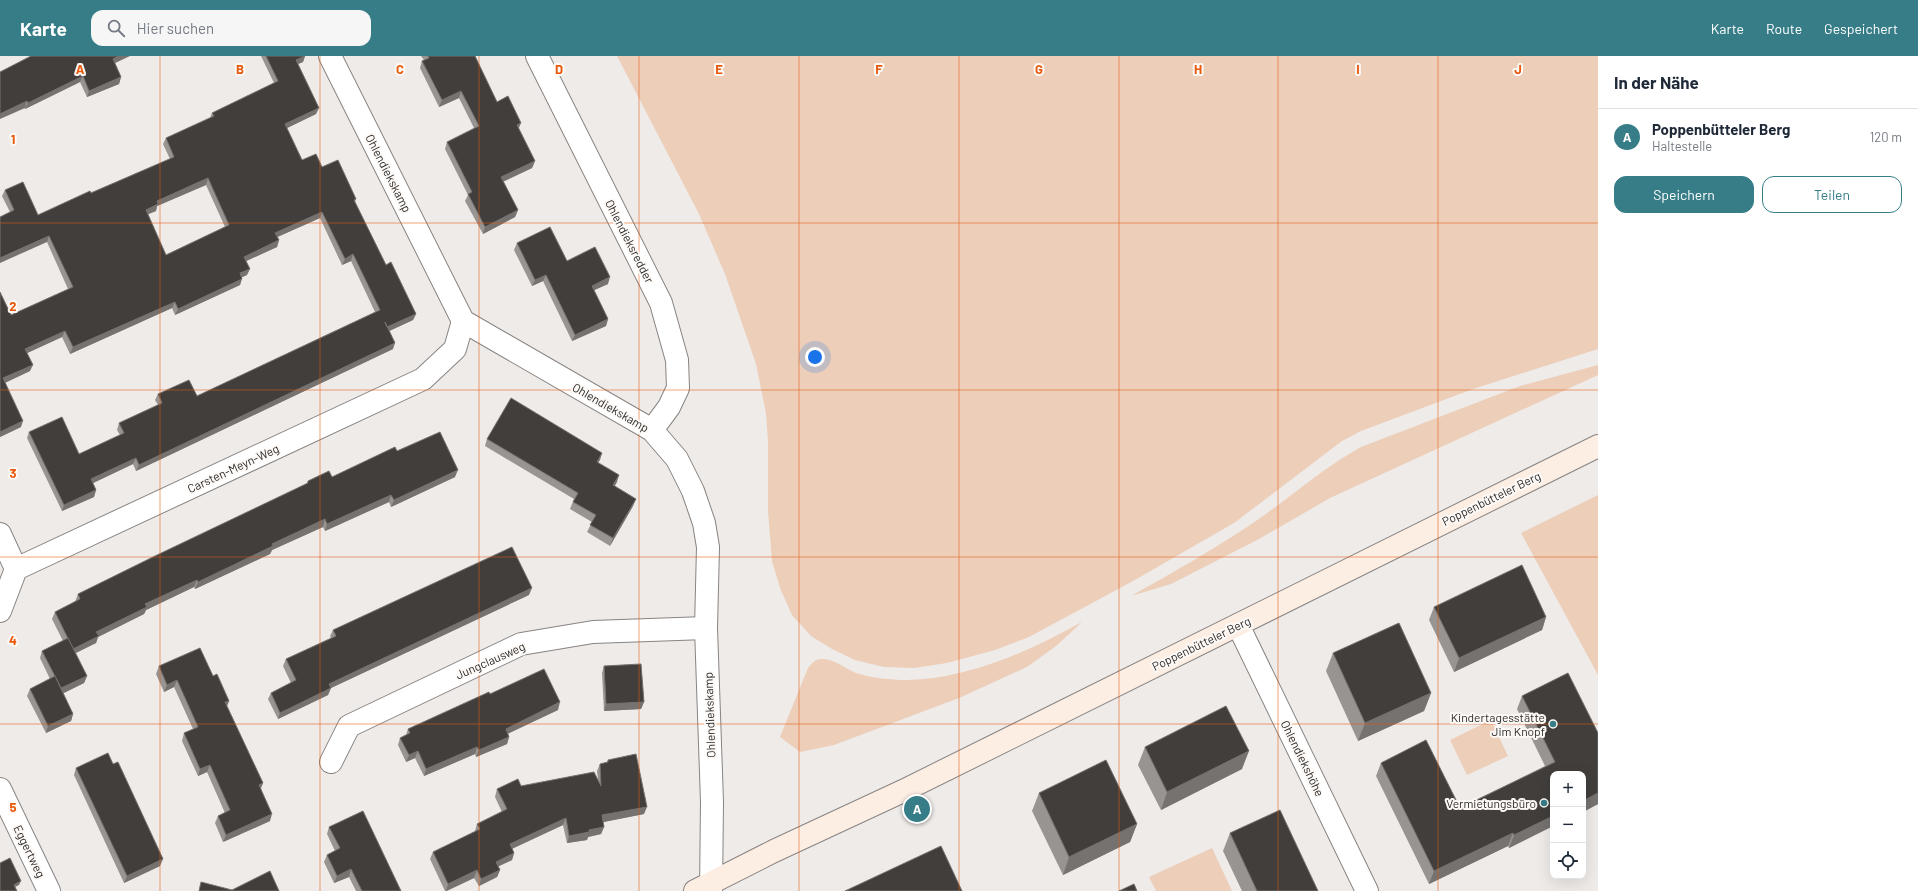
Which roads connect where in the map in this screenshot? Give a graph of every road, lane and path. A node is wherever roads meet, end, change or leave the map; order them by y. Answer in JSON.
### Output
{"nodes":[{"id":1,"x":330,"y":56,"type":"edge"},
{"id":2,"x":537,"y":56,"type":"edge"},
{"id":3,"x":463,"y":321,"type":"junction"},
{"id":4,"x":652,"y":430,"type":"junction"},
{"id":5,"x":1598,"y":446,"type":"edge"},
{"id":6,"x":0,"y":534,"type":"edge"},
{"id":7,"x":16,"y":569,"type":"junction"},
{"id":8,"x":0,"y":611,"type":"edge"},
{"id":9,"x":1238,"y":625,"type":"junction"},
{"id":10,"x":706,"y":628,"type":"junction"},
{"id":11,"x":331,"y":762,"type":"dead end"},
{"id":12,"x":0,"y":789,"type":"edge"},
{"id":13,"x":706,"y":888,"type":"edge"},
{"id":14,"x":49,"y":891,"type":"edge"},
{"id":15,"x":1367,"y":891,"type":"edge"}],
"edges":[{"from":1,"to":3,"type":"street","name":"Ohlendiekskamp"},
{"from":2,"to":4,"type":"street","name":"Ohlendieksredder"},
{"from":3,"to":4,"type":"street","name":"Ohlendiekskamp"},
{"from":3,"to":7,"type":"street","name":"Carsten-Meyn-Weg"},
{"from":4,"to":10,"type":"street","name":"Ohlendiekskamp"},
{"from":5,"to":9,"type":"main road","name":"Poppenbütteler Berg"},
{"from":6,"to":7,"type":"street"},
{"from":7,"to":8,"type":"street"},
{"from":9,"to":13,"type":"main road","name":"Poppenbütteler Berg"},
{"from":9,"to":15,"type":"street","name":"Ohlendiekshöhe"},
{"from":10,"to":11,"type":"street","name":"Jungclausweg"},
{"from":10,"to":13,"type":"street","name":"Ohlendiekskamp"},
{"from":12,"to":14,"type":"street","name":"Eggertweg"}]}
